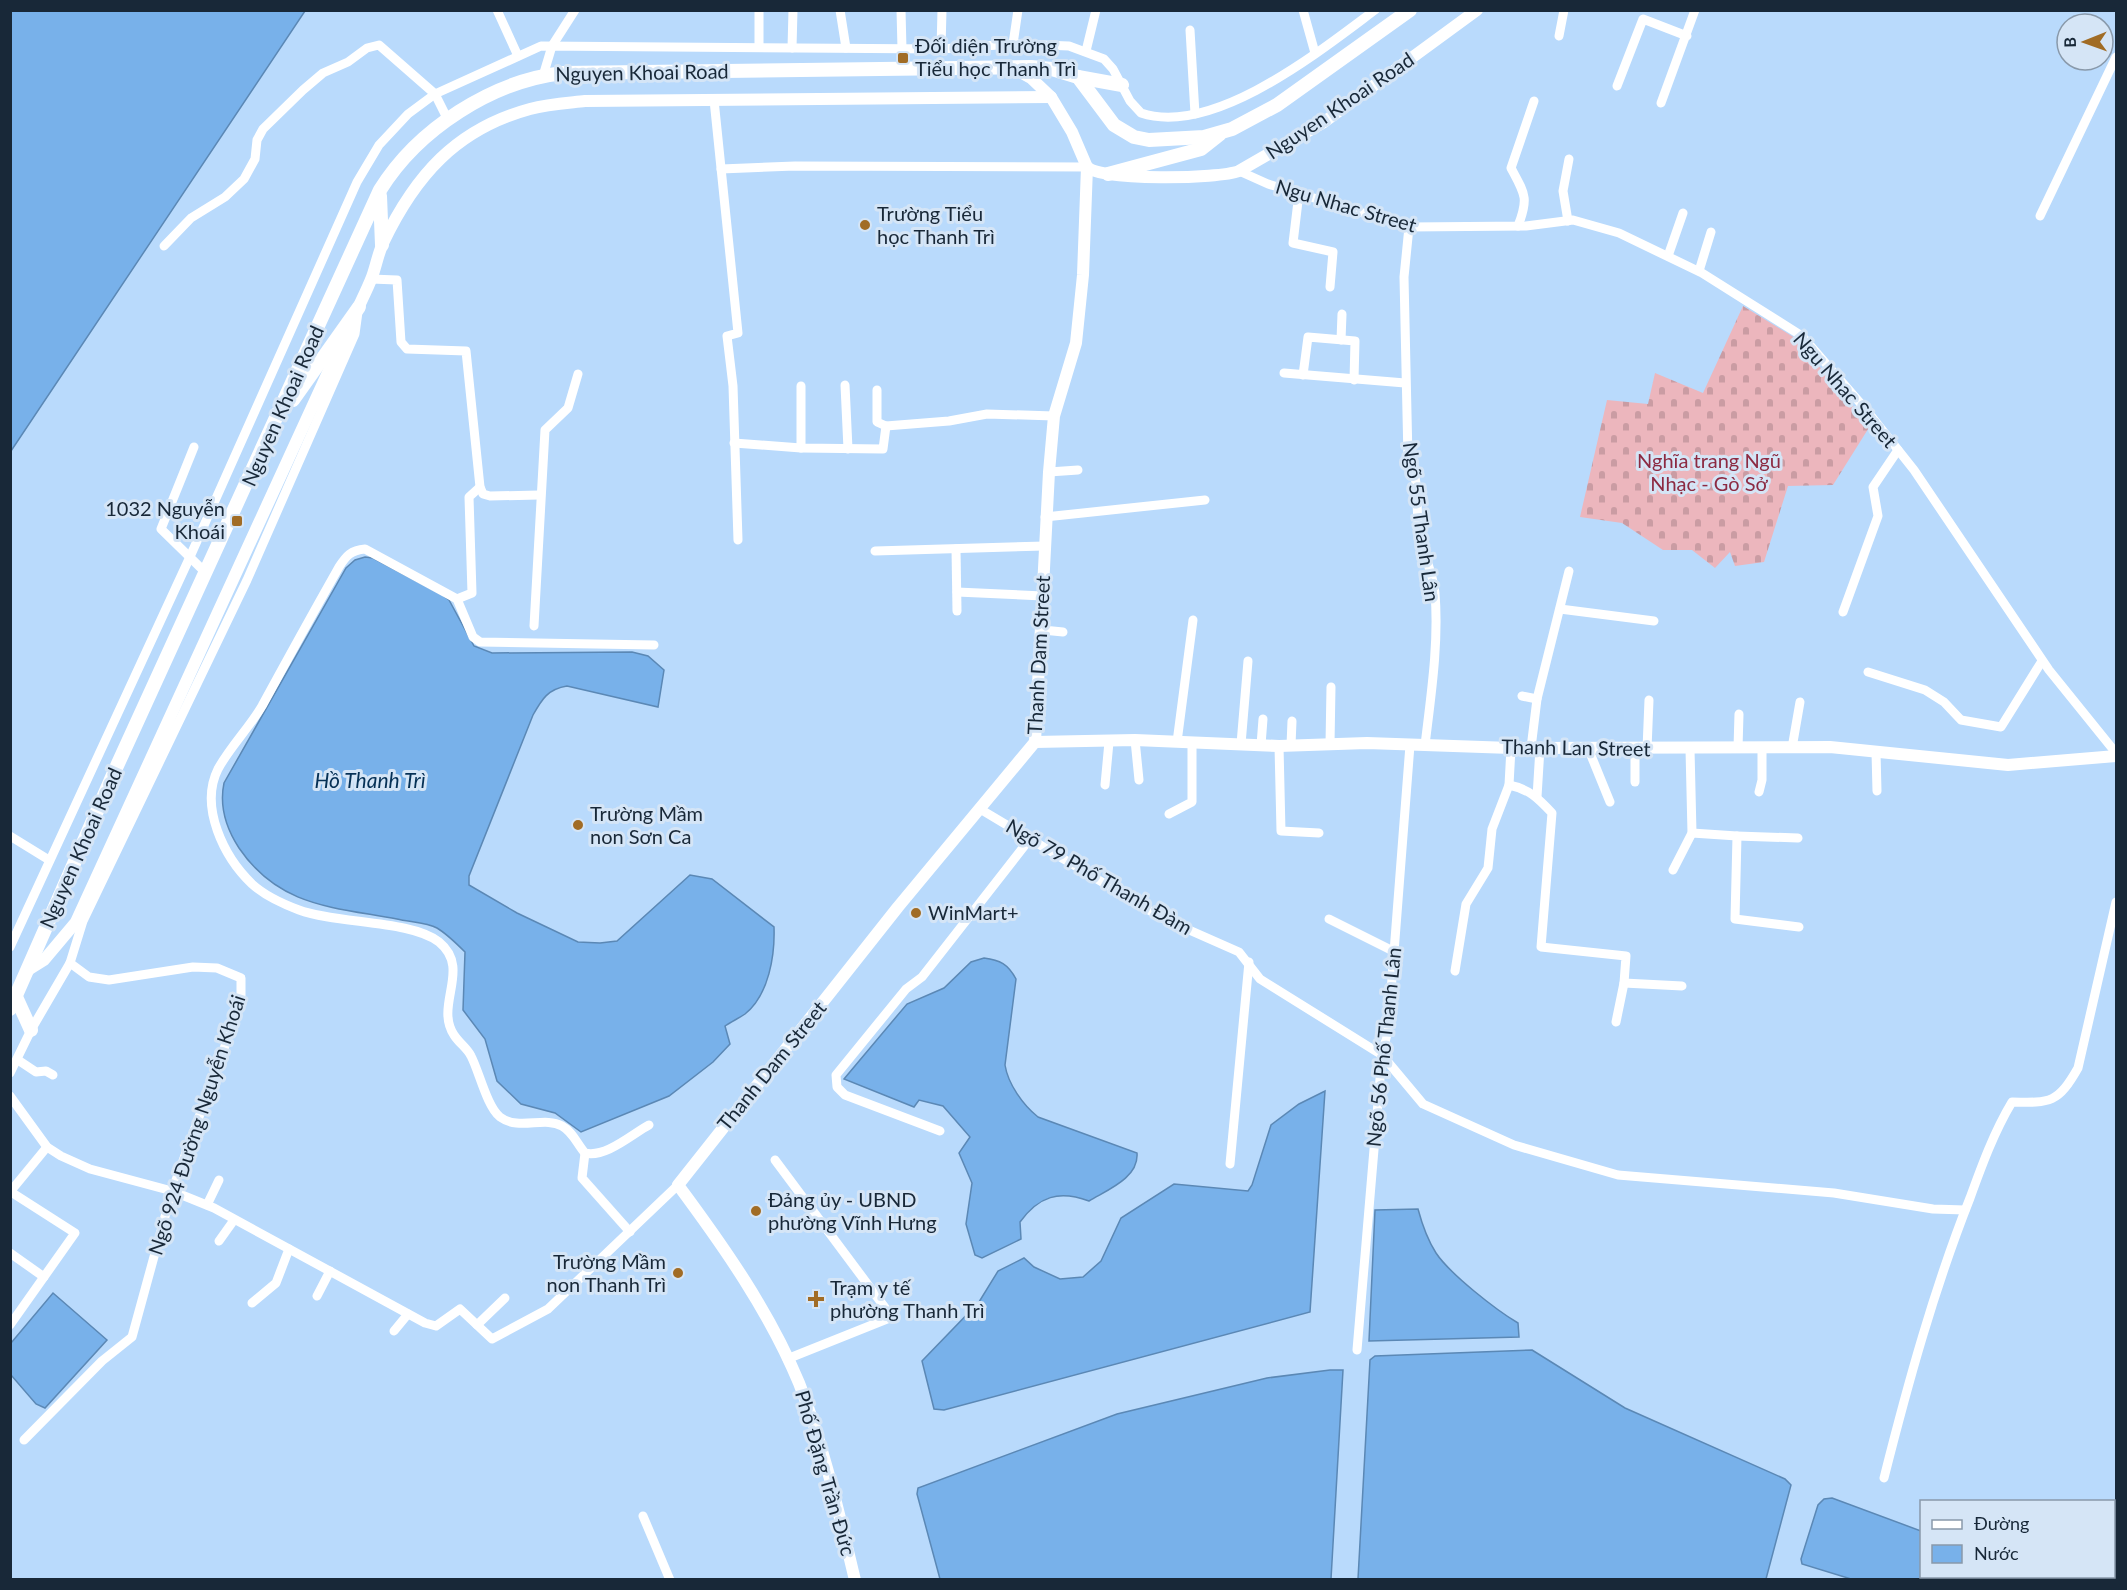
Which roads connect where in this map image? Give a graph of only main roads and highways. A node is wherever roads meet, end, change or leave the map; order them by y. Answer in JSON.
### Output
{"nodes":[{"id":1,"x":1410,"y":10,"type":"edge"},
{"id":2,"x":1078,"y":77,"type":"junction"},
{"id":3,"x":1122,"y":85,"type":"road end"},
{"id":4,"x":1221,"y":133,"type":"junction"},
{"id":5,"x":1108,"y":174,"type":"road end"},
{"id":6,"x":380,"y":190,"type":"junction"},
{"id":7,"x":382,"y":245,"type":"road end"},
{"id":8,"x":359,"y":307,"type":"road end"},
{"id":9,"x":275,"y":427,"type":"junction"},
{"id":10,"x":13,"y":1003,"type":"edge"},
{"id":11,"x":31,"y":1030,"type":"road end"}],
"edges":[{"from":1,"to":4,"type":"main road","name":"Nguyen Khoai Road"},
{"from":2,"to":3,"type":"main road"},
{"from":2,"to":4,"type":"main road","name":"Nguyen Khoai Road"},
{"from":2,"to":6,"type":"main road","name":"Nguyen Khoai Road"},
{"from":4,"to":5,"type":"main road"},
{"from":6,"to":7,"type":"main road"},
{"from":6,"to":9,"type":"main road","name":"Nguyen Khoai Road"},
{"from":8,"to":9,"type":"main road"},
{"from":9,"to":10,"type":"main road","name":"Nguyen Khoai Road"},
{"from":10,"to":11,"type":"main road"}]}
